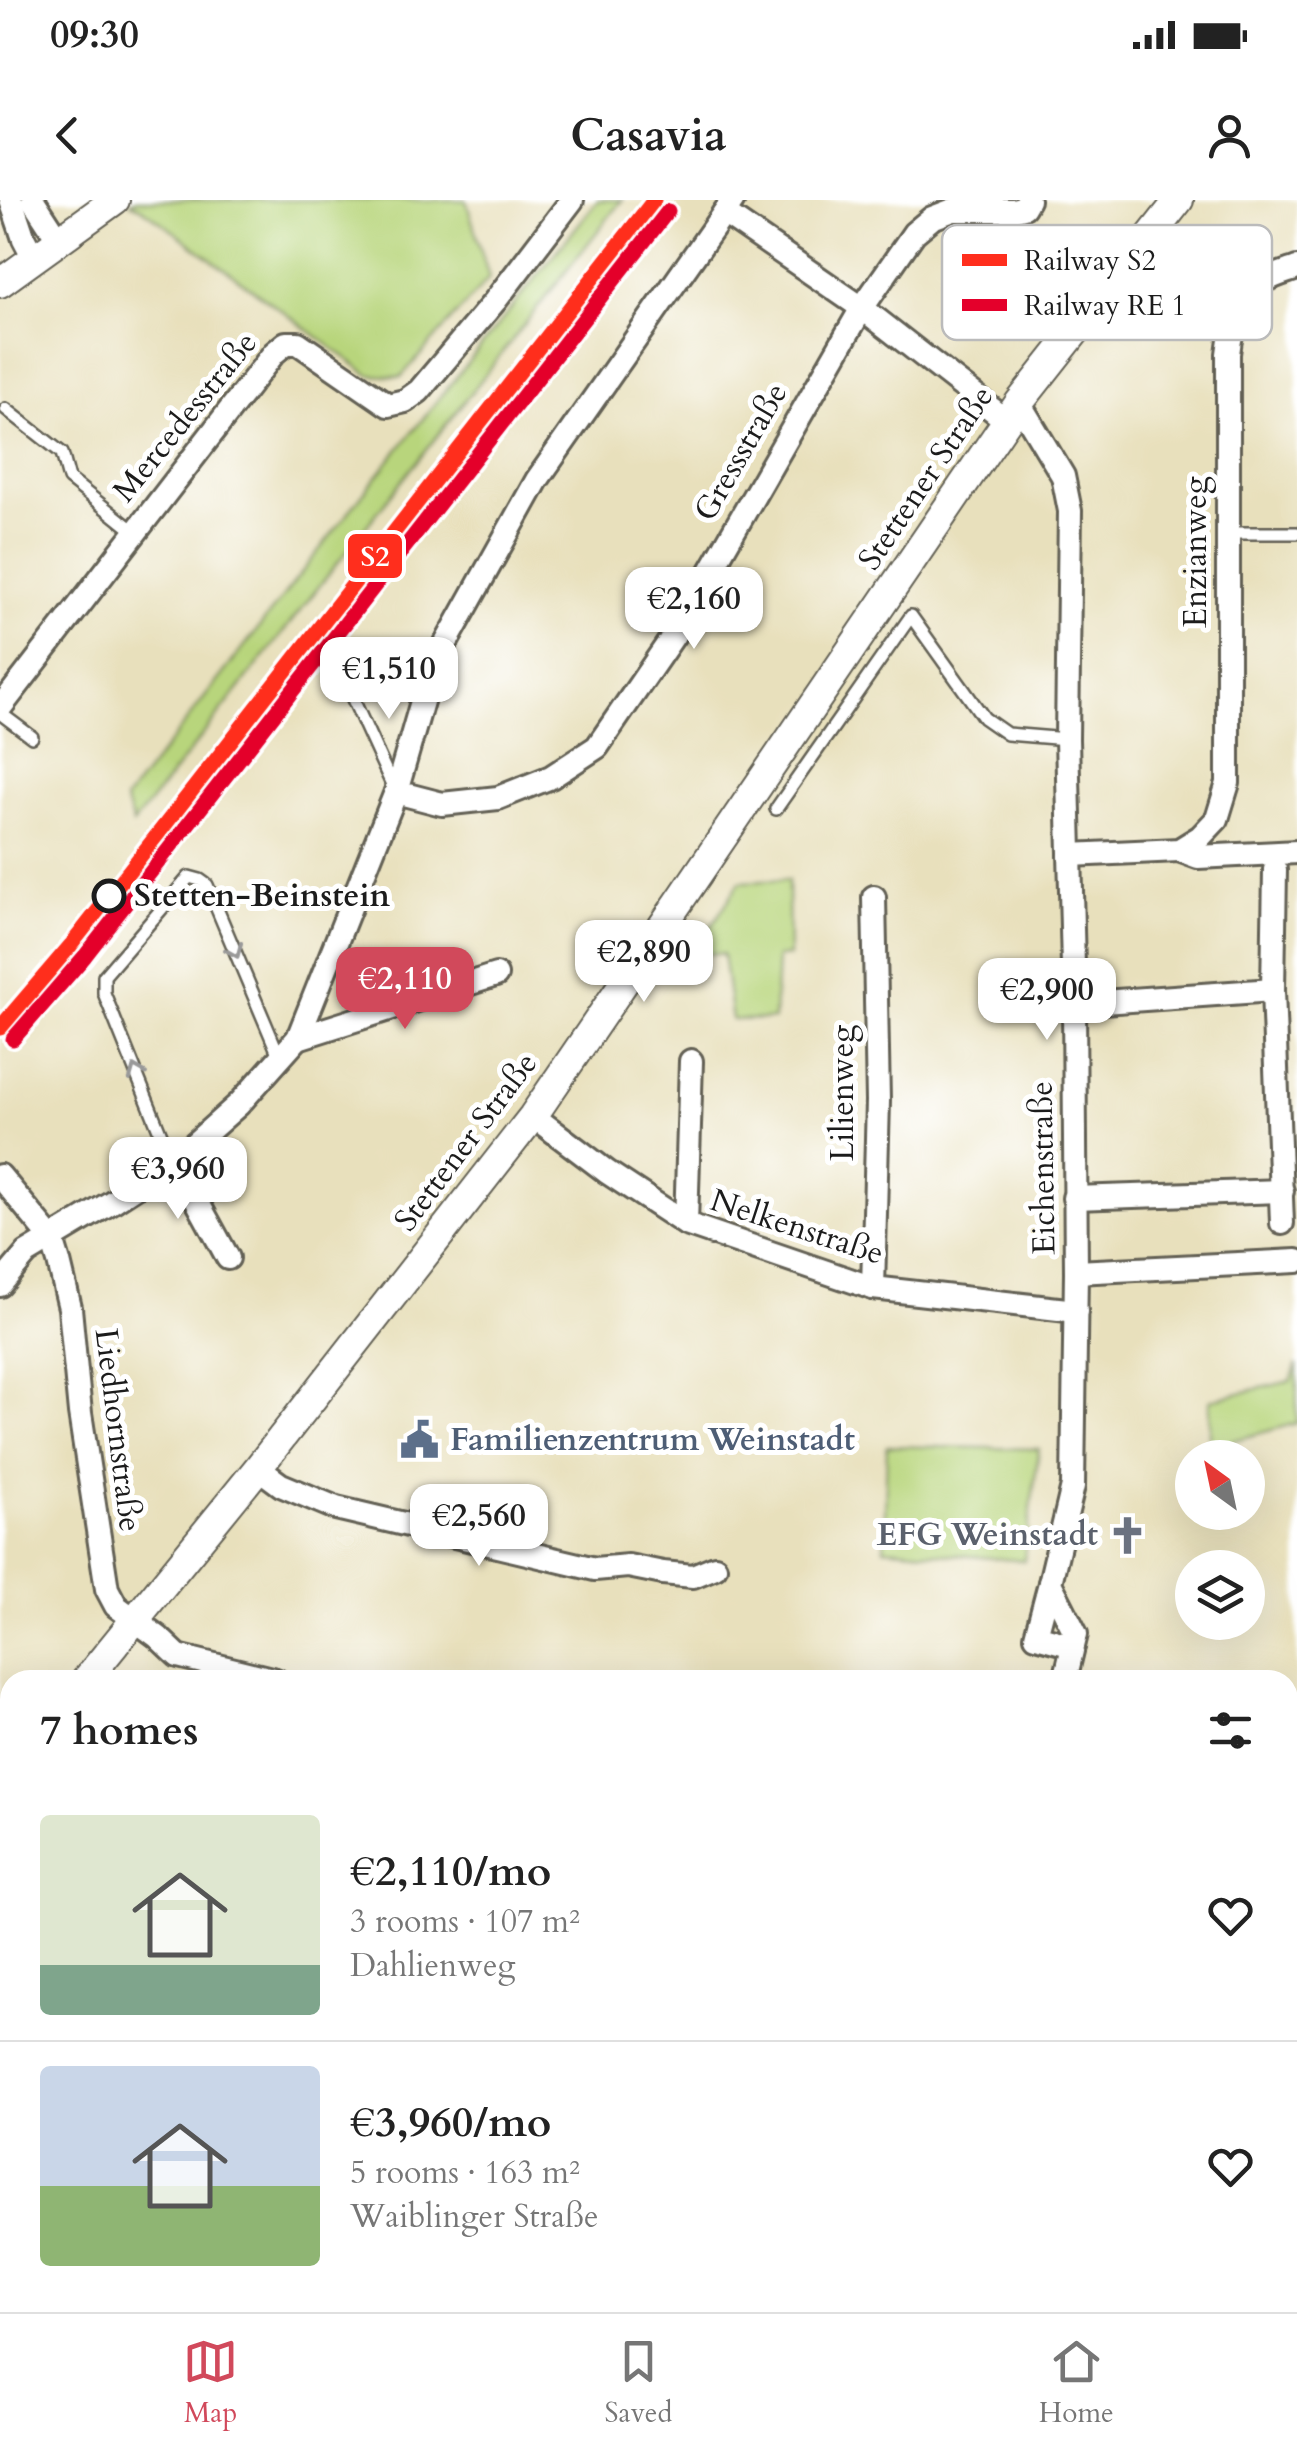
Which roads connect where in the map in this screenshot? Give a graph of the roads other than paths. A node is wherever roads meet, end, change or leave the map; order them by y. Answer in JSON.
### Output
{"nodes":[{"id":1,"x":11,"y":200,"type":"edge"},
{"id":2,"x":32,"y":200,"type":"edge"},
{"id":3,"x":115,"y":200,"type":"edge"},
{"id":4,"x":572,"y":200,"type":"edge"},
{"id":5,"x":1028,"y":200,"type":"edge"},
{"id":6,"x":1179,"y":200,"type":"edge"},
{"id":7,"x":979,"y":204,"type":"edge"},
{"id":8,"x":728,"y":207,"type":"edge"},
{"id":9,"x":1159,"y":225,"type":"edge"},
{"id":10,"x":60,"y":240,"type":"junction"},
{"id":11,"x":34,"y":258,"type":"junction"},
{"id":12,"x":1297,"y":268,"type":"edge"},
{"id":13,"x":1272,"y":278,"type":"edge"},
{"id":14,"x":0,"y":283,"type":"edge"},
{"id":15,"x":862,"y":308,"type":"junction"},
{"id":16,"x":1069,"y":340,"type":"edge"},
{"id":17,"x":1230,"y":340,"type":"edge"},
{"id":18,"x":6,"y":409,"type":"dead end"},
{"id":19,"x":1013,"y":412,"type":"junction"},
{"id":20,"x":136,"y":532,"type":"junction"},
{"id":21,"x":1228,"y":533,"type":"junction"},
{"id":22,"x":1297,"y":533,"type":"edge"},
{"id":23,"x":346,"y":684,"type":"dead end"},
{"id":24,"x":3,"y":698,"type":"edge"},
{"id":25,"x":32,"y":737,"type":"dead end"},
{"id":26,"x":1068,"y":739,"type":"junction"},
{"id":27,"x":396,"y":792,"type":"junction"},
{"id":28,"x":776,"y":809,"type":"dead end"},
{"id":29,"x":1179,"y":850,"type":"junction"},
{"id":30,"x":1297,"y":852,"type":"edge"},
{"id":31,"x":1070,"y":854,"type":"junction"},
{"id":32,"x":1275,"y":870,"type":"dead end"},
{"id":33,"x":874,"y":897,"type":"dead end"},
{"id":34,"x":496,"y":975,"type":"dead end"},
{"id":35,"x":1273,"y":990,"type":"junction"},
{"id":36,"x":1074,"y":1004,"type":"junction"},
{"id":37,"x":298,"y":1038,"type":"junction"},
{"id":38,"x":280,"y":1058,"type":"junction"},
{"id":39,"x":691,"y":1061,"type":"dead end"},
{"id":40,"x":533,"y":1116,"type":"junction"},
{"id":41,"x":174,"y":1162,"type":"junction"},
{"id":42,"x":0,"y":1176,"type":"edge"},
{"id":43,"x":1282,"y":1191,"type":"junction"},
{"id":44,"x":1074,"y":1198,"type":"junction"},
{"id":45,"x":1282,"y":1223,"type":"dead end"},
{"id":46,"x":686,"y":1224,"type":"junction"},
{"id":47,"x":52,"y":1239,"type":"junction"},
{"id":48,"x":228,"y":1258,"type":"dead end"},
{"id":49,"x":1297,"y":1262,"type":"edge"},
{"id":50,"x":1076,"y":1272,"type":"junction"},
{"id":51,"x":0,"y":1285,"type":"edge"},
{"id":52,"x":873,"y":1288,"type":"junction"},
{"id":53,"x":1076,"y":1310,"type":"junction"},
{"id":54,"x":258,"y":1468,"type":"junction"},
{"id":55,"x":715,"y":1568,"type":"dead end"},
{"id":56,"x":1050,"y":1583,"type":"junction"},
{"id":57,"x":133,"y":1620,"type":"junction"},
{"id":58,"x":1073,"y":1646,"type":"junction"},
{"id":59,"x":178,"y":1656,"type":"junction"},
{"id":60,"x":94,"y":1670,"type":"edge"},
{"id":61,"x":185,"y":1670,"type":"edge"},
{"id":62,"x":235,"y":1670,"type":"edge"},
{"id":63,"x":1067,"y":1670,"type":"edge"}],
"edges":[{"from":1,"to":11,"type":"street"},
{"from":2,"to":10,"type":"street"},
{"from":3,"to":10,"type":"street"},
{"from":4,"to":20,"type":"street","name":"Mercedesstraße"},
{"from":5,"to":7,"type":"street","name":"Gressstraße"},
{"from":6,"to":9,"type":"street","name":"Stettener Straße"},
{"from":7,"to":15,"type":"street","name":"Gressstraße"},
{"from":8,"to":15,"type":"street"},
{"from":8,"to":27,"type":"street"},
{"from":10,"to":11,"type":"street"},
{"from":11,"to":14,"type":"street"},
{"from":12,"to":13,"type":"street","name":"Enzianweg"},
{"from":15,"to":19,"type":"street"},
{"from":15,"to":27,"type":"street","name":"Gressstraße"},
{"from":16,"to":19,"type":"street","name":"Stettener Straße"},
{"from":17,"to":21,"type":"street","name":"Enzianweg"},
{"from":18,"to":20,"type":"lane"},
{"from":19,"to":26,"type":"street","name":"Eichenstraße"},
{"from":19,"to":40,"type":"street","name":"Stettener Straße"},
{"from":20,"to":24,"type":"street","name":"Mercedesstraße"},
{"from":21,"to":22,"type":"lane"},
{"from":21,"to":29,"type":"street","name":"Enzianweg"},
{"from":23,"to":27,"type":"lane"},
{"from":24,"to":25,"type":"lane"},
{"from":26,"to":28,"type":"lane"},
{"from":26,"to":31,"type":"street","name":"Eichenstraße"},
{"from":27,"to":37,"type":"street"},
{"from":29,"to":30,"type":"street"},
{"from":29,"to":31,"type":"street"},
{"from":31,"to":36,"type":"street","name":"Eichenstraße"},
{"from":32,"to":35,"type":"street"},
{"from":33,"to":52,"type":"street","name":"Lilienweg"},
{"from":34,"to":37,"type":"street"},
{"from":35,"to":36,"type":"street"},
{"from":35,"to":43,"type":"street"},
{"from":36,"to":44,"type":"street","name":"Eichenstraße"},
{"from":37,"to":38,"type":"street"},
{"from":38,"to":41,"type":"street"},
{"from":41,"to":38,"type":"lane","one_way":true},
{"from":39,"to":46,"type":"street"},
{"from":40,"to":46,"type":"street","name":"Nelkenstraße"},
{"from":40,"to":54,"type":"street","name":"Stettener Straße"},
{"from":41,"to":47,"type":"street"},
{"from":41,"to":48,"type":"street"},
{"from":42,"to":47,"type":"street","name":"Liedhornstraße"},
{"from":43,"to":44,"type":"street"},
{"from":43,"to":45,"type":"street"},
{"from":44,"to":50,"type":"street","name":"Eichenstraße"},
{"from":46,"to":52,"type":"street","name":"Nelkenstraße"},
{"from":47,"to":51,"type":"street"},
{"from":47,"to":57,"type":"street","name":"Liedhornstraße"},
{"from":49,"to":50,"type":"street"},
{"from":50,"to":53,"type":"street","name":"Eichenstraße"},
{"from":52,"to":53,"type":"street","name":"Nelkenstraße"},
{"from":53,"to":56,"type":"street","name":"Eichenstraße"},
{"from":54,"to":55,"type":"street"},
{"from":54,"to":57,"type":"street","name":"Stettener Straße"},
{"from":56,"to":58,"type":"street"},
{"from":56,"to":58,"type":"street","name":"Eichenstraße"},
{"from":57,"to":59,"type":"street","name":"Liedhornstraße"},
{"from":57,"to":60,"type":"street","name":"Stettener Straße"},
{"from":58,"to":63,"type":"street"},
{"from":59,"to":61,"type":"street"},
{"from":59,"to":62,"type":"street"}]}
